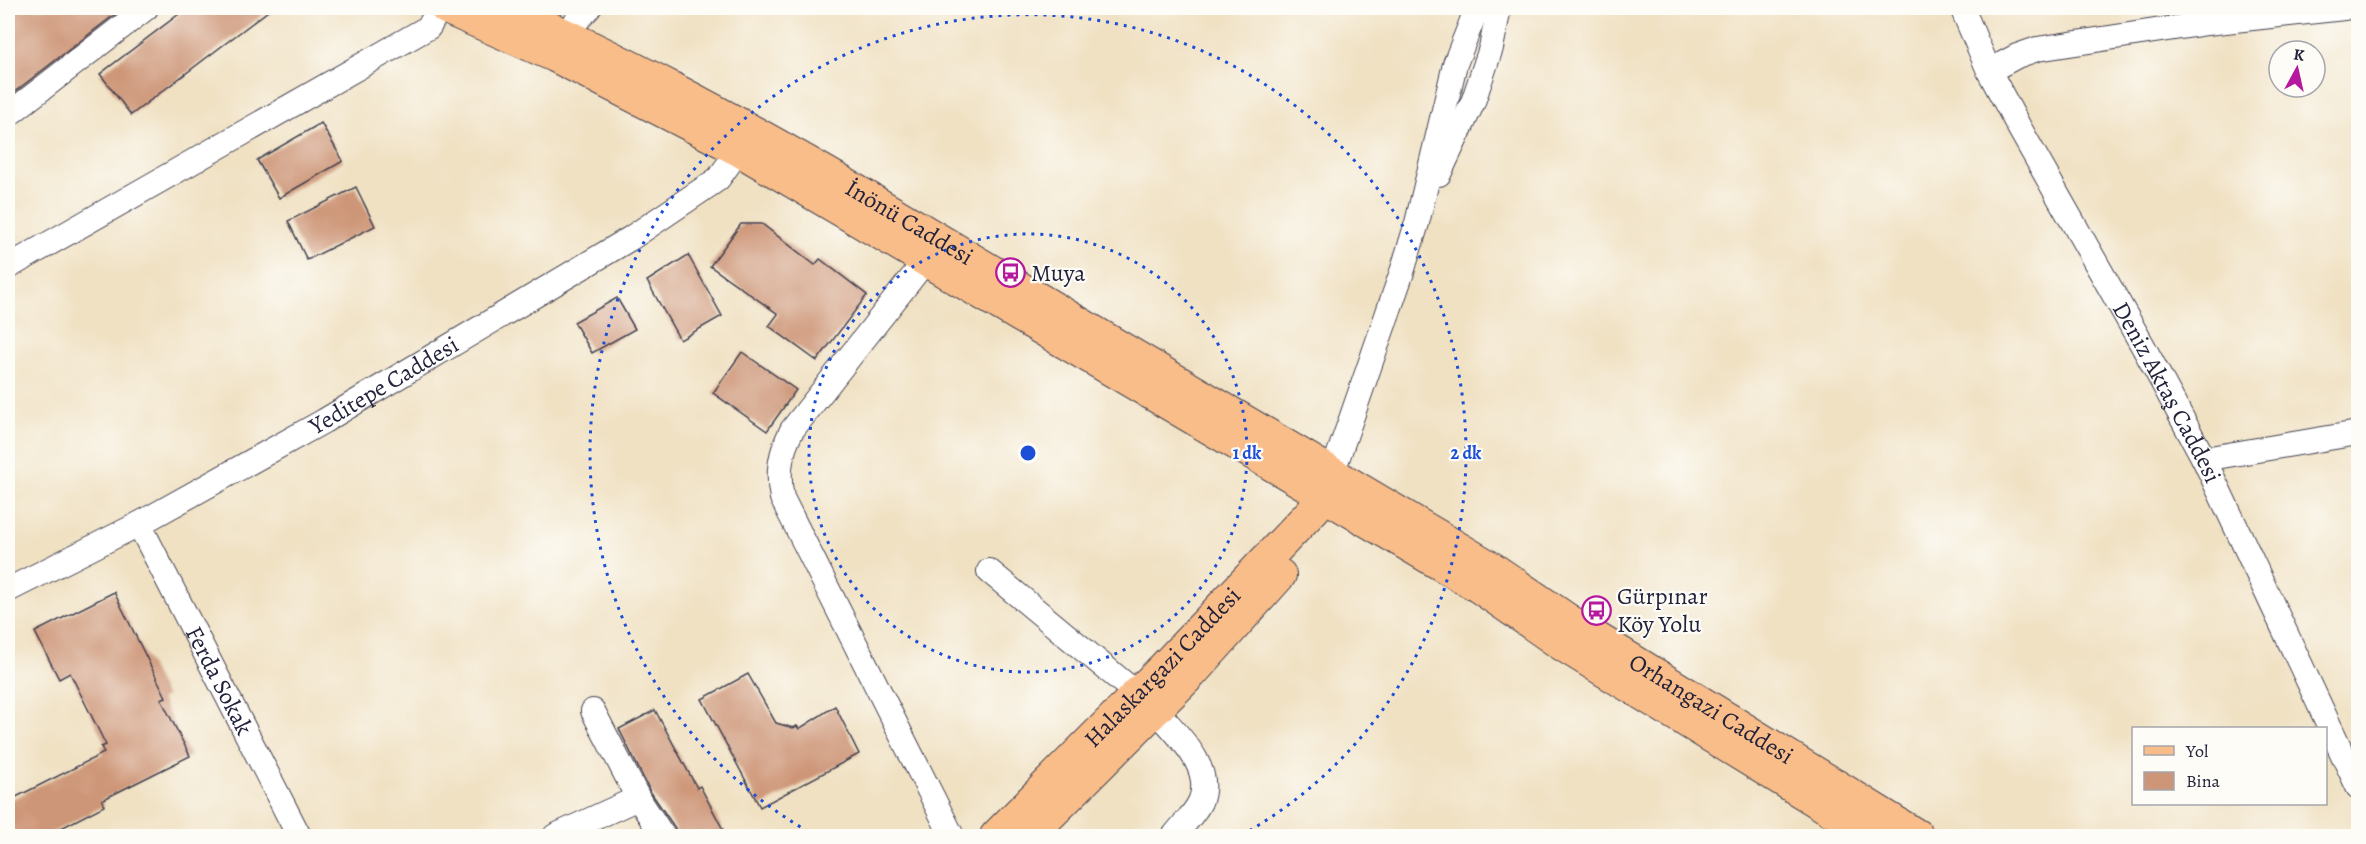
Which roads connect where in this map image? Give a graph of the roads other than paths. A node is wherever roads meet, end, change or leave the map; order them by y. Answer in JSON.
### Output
{"nodes":[{"id":1,"x":146,"y":8,"type":"edge"},
{"id":2,"x":439,"y":8,"type":"edge"},
{"id":3,"x":446,"y":8,"type":"edge"},
{"id":4,"x":505,"y":8,"type":"edge"},
{"id":5,"x":589,"y":8,"type":"edge"},
{"id":6,"x":1477,"y":8,"type":"edge"},
{"id":7,"x":1499,"y":8,"type":"edge"},
{"id":8,"x":1962,"y":8,"type":"edge"},
{"id":9,"x":2344,"y":8,"type":"edge"},
{"id":10,"x":560,"y":45,"type":"junction"},
{"id":11,"x":1989,"y":70,"type":"junction"},
{"id":12,"x":674,"y":102,"type":"junction"},
{"id":13,"x":8,"y":115,"type":"edge"},
{"id":14,"x":739,"y":150,"type":"junction"},
{"id":15,"x":833,"y":191,"type":"junction"},
{"id":16,"x":1416,"y":223,"type":"junction"},
{"id":17,"x":932,"y":251,"type":"junction"},
{"id":18,"x":12,"y":256,"type":"edge"},
{"id":19,"x":2358,"y":433,"type":"edge"},
{"id":20,"x":2204,"y":459,"type":"junction"},
{"id":21,"x":1338,"y":490,"type":"junction"},
{"id":22,"x":139,"y":524,"type":"junction"},
{"id":23,"x":989,"y":571,"type":"dead end"},
{"id":24,"x":8,"y":590,"type":"edge"},
{"id":25,"x":1146,"y":702,"type":"junction"},
{"id":26,"x":592,"y":711,"type":"dead end"},
{"id":27,"x":1715,"y":725,"type":"junction"},
{"id":28,"x":2358,"y":786,"type":"edge"},
{"id":29,"x":638,"y":798,"type":"junction"},
{"id":30,"x":298,"y":837,"type":"edge"},
{"id":31,"x":555,"y":837,"type":"edge"},
{"id":32,"x":663,"y":837,"type":"edge"},
{"id":33,"x":952,"y":837,"type":"edge"},
{"id":34,"x":996,"y":837,"type":"edge"},
{"id":35,"x":1029,"y":837,"type":"edge"},
{"id":36,"x":1174,"y":837,"type":"edge"},
{"id":37,"x":1874,"y":837,"type":"edge"},
{"id":38,"x":1918,"y":837,"type":"edge"}],
"edges":[{"from":1,"to":13,"type":"street"},
{"from":2,"to":18,"type":"street"},
{"from":3,"to":10,"type":"main road"},
{"from":4,"to":10,"type":"main road"},
{"from":5,"to":10,"type":"street"},
{"from":6,"to":16,"type":"street"},
{"from":7,"to":16,"type":"street"},
{"from":8,"to":11,"type":"street","name":"Deniz Aktaş Caddesi"},
{"from":9,"to":11,"type":"street"},
{"from":10,"to":12,"type":"main road"},
{"from":11,"to":20,"type":"street","name":"Deniz Aktaş Caddesi"},
{"from":12,"to":14,"type":"main road"},
{"from":12,"to":15,"type":"main road","name":"İnönü Caddesi"},
{"from":14,"to":15,"type":"main road"},
{"from":14,"to":22,"type":"street","name":"Yeditepe Caddesi"},
{"from":15,"to":17,"type":"main road","name":"Orhangazi Caddesi"},
{"from":16,"to":21,"type":"street"},
{"from":17,"to":21,"type":"main road","name":"Orhangazi Caddesi"},
{"from":17,"to":33,"type":"street"},
{"from":19,"to":20,"type":"street"},
{"from":20,"to":28,"type":"street","name":"Deniz Aktaş Caddesi"},
{"from":21,"to":25,"type":"main road"},
{"from":21,"to":27,"type":"main road","name":"Orhangazi Caddesi"},
{"from":22,"to":24,"type":"street","name":"Yeditepe Caddesi"},
{"from":22,"to":30,"type":"street","name":"Ferda Sokak"},
{"from":23,"to":25,"type":"street"},
{"from":25,"to":34,"type":"main road","name":"Halaskargazi Caddesi"},
{"from":25,"to":35,"type":"main road"},
{"from":25,"to":36,"type":"street"},
{"from":26,"to":29,"type":"street"},
{"from":27,"to":37,"type":"main road","name":"Orhangazi Caddesi"},
{"from":27,"to":38,"type":"main road","name":"Orhangazi Caddesi"},
{"from":29,"to":31,"type":"street"},
{"from":29,"to":32,"type":"street"}]}
